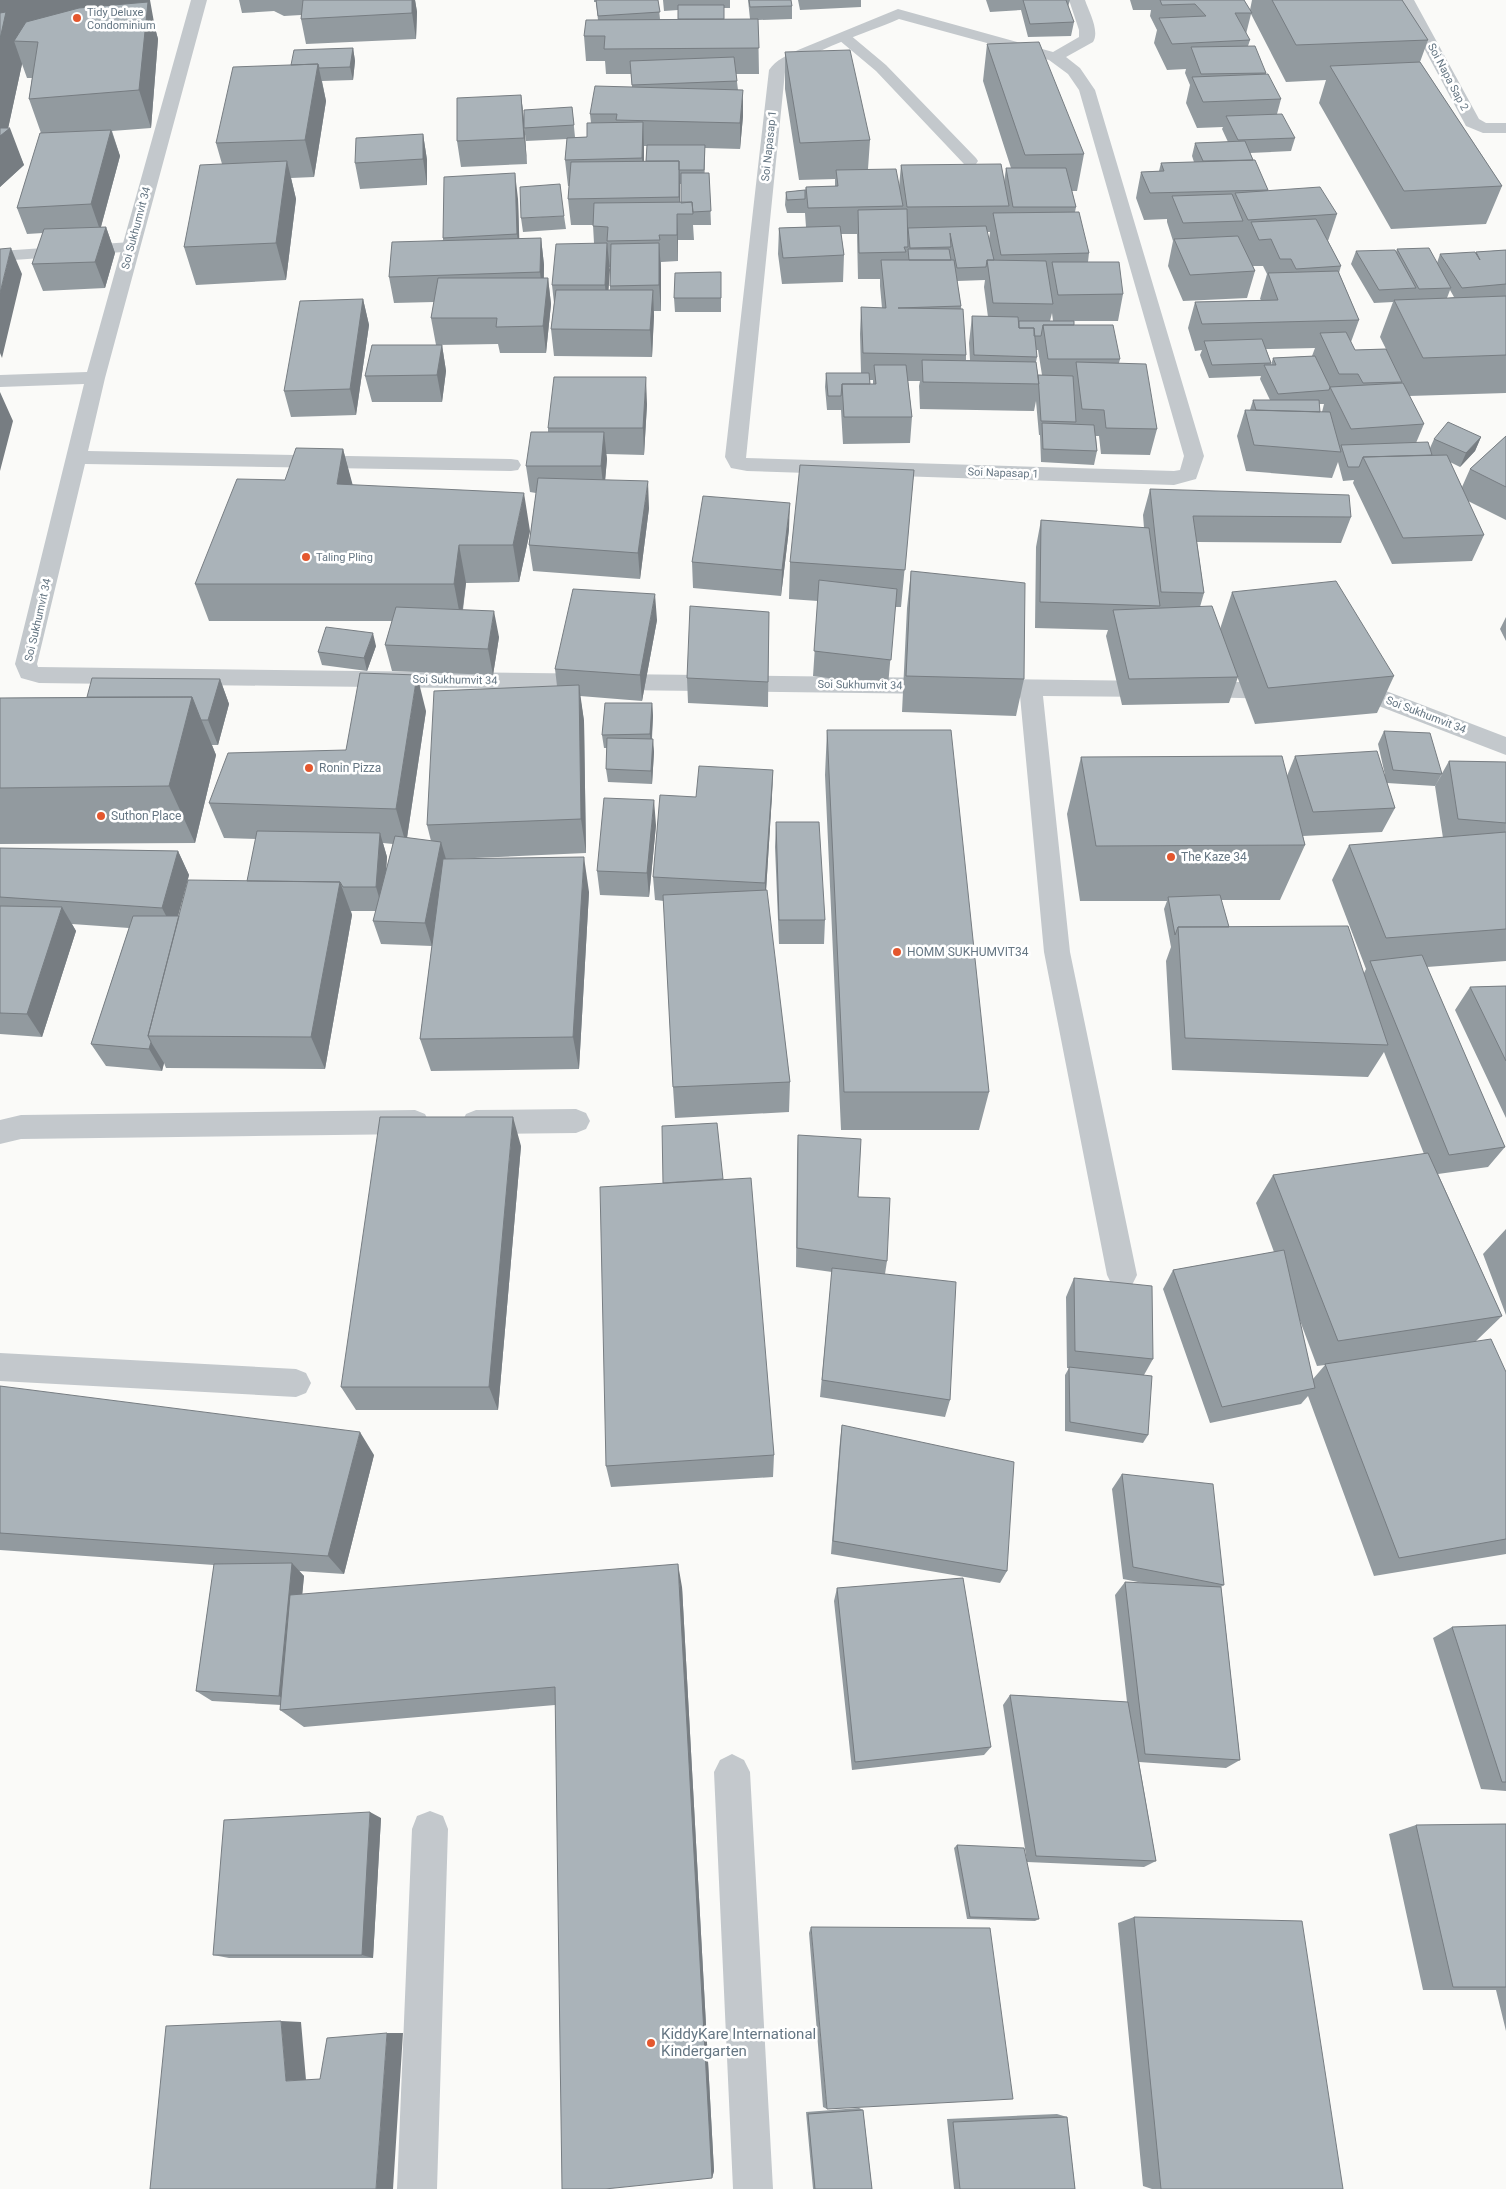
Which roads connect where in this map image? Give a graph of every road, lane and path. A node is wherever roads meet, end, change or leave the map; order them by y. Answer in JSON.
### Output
{"nodes":[{"id":1,"x":199,"y":0,"type":"edge"},
{"id":2,"x":1077,"y":0,"type":"edge"},
{"id":3,"x":1406,"y":0,"type":"edge"},
{"id":4,"x":896,"y":7,"type":"edge"},
{"id":5,"x":844,"y":36,"type":"junction"},
{"id":6,"x":1055,"y":57,"type":"junction"},
{"id":7,"x":1506,"y":128,"type":"edge"},
{"id":8,"x":970,"y":160,"type":"dead end"},
{"id":9,"x":131,"y":247,"type":"junction"},
{"id":10,"x":0,"y":256,"type":"edge"},
{"id":11,"x":95,"y":378,"type":"junction"},
{"id":12,"x":0,"y":381,"type":"edge"},
{"id":13,"x":76,"y":457,"type":"junction"},
{"id":14,"x":511,"y":465,"type":"dead end"},
{"id":15,"x":1031,"y":687,"type":"junction"},
{"id":16,"x":1505,"y":747,"type":"edge"},
{"id":17,"x":576,"y":1121,"type":"dead end"},
{"id":18,"x":0,"y":1132,"type":"edge"},
{"id":19,"x":1122,"y":1275,"type":"dead end"},
{"id":20,"x":0,"y":1367,"type":"edge"},
{"id":21,"x":296,"y":1383,"type":"dead end"},
{"id":22,"x":732,"y":1772,"type":"dead end"},
{"id":23,"x":430,"y":1829,"type":"dead end"},
{"id":24,"x":417,"y":2189,"type":"edge"},
{"id":25,"x":753,"y":2189,"type":"edge"}],
"edges":[{"from":1,"to":9,"type":"street","name":"Soi Sukhumvit 34"},
{"from":2,"to":6,"type":"street"},
{"from":3,"to":7,"type":"street","name":"Soi Napa Sap 2"},
{"from":4,"to":5,"type":"street","name":"Soi Napasap 1"},
{"from":4,"to":6,"type":"street","name":"Soi Napasap 1"},
{"from":5,"to":6,"type":"street","name":"Soi Napasap 1"},
{"from":5,"to":8,"type":"lane"},
{"from":9,"to":10,"type":"lane"},
{"from":9,"to":11,"type":"street","name":"Soi Sukhumvit 34"},
{"from":11,"to":12,"type":"street"},
{"from":11,"to":13,"type":"street","name":"Soi Sukhumvit 34"},
{"from":13,"to":14,"type":"street"},
{"from":13,"to":15,"type":"street","name":"Soi Sukhumvit 34"},
{"from":15,"to":16,"type":"street","name":"Soi Sukhumvit 34"},
{"from":15,"to":19,"type":"street"},
{"from":17,"to":18,"type":"street"},
{"from":20,"to":21,"type":"lane"},
{"from":22,"to":25,"type":"street"},
{"from":23,"to":24,"type":"street"}]}
